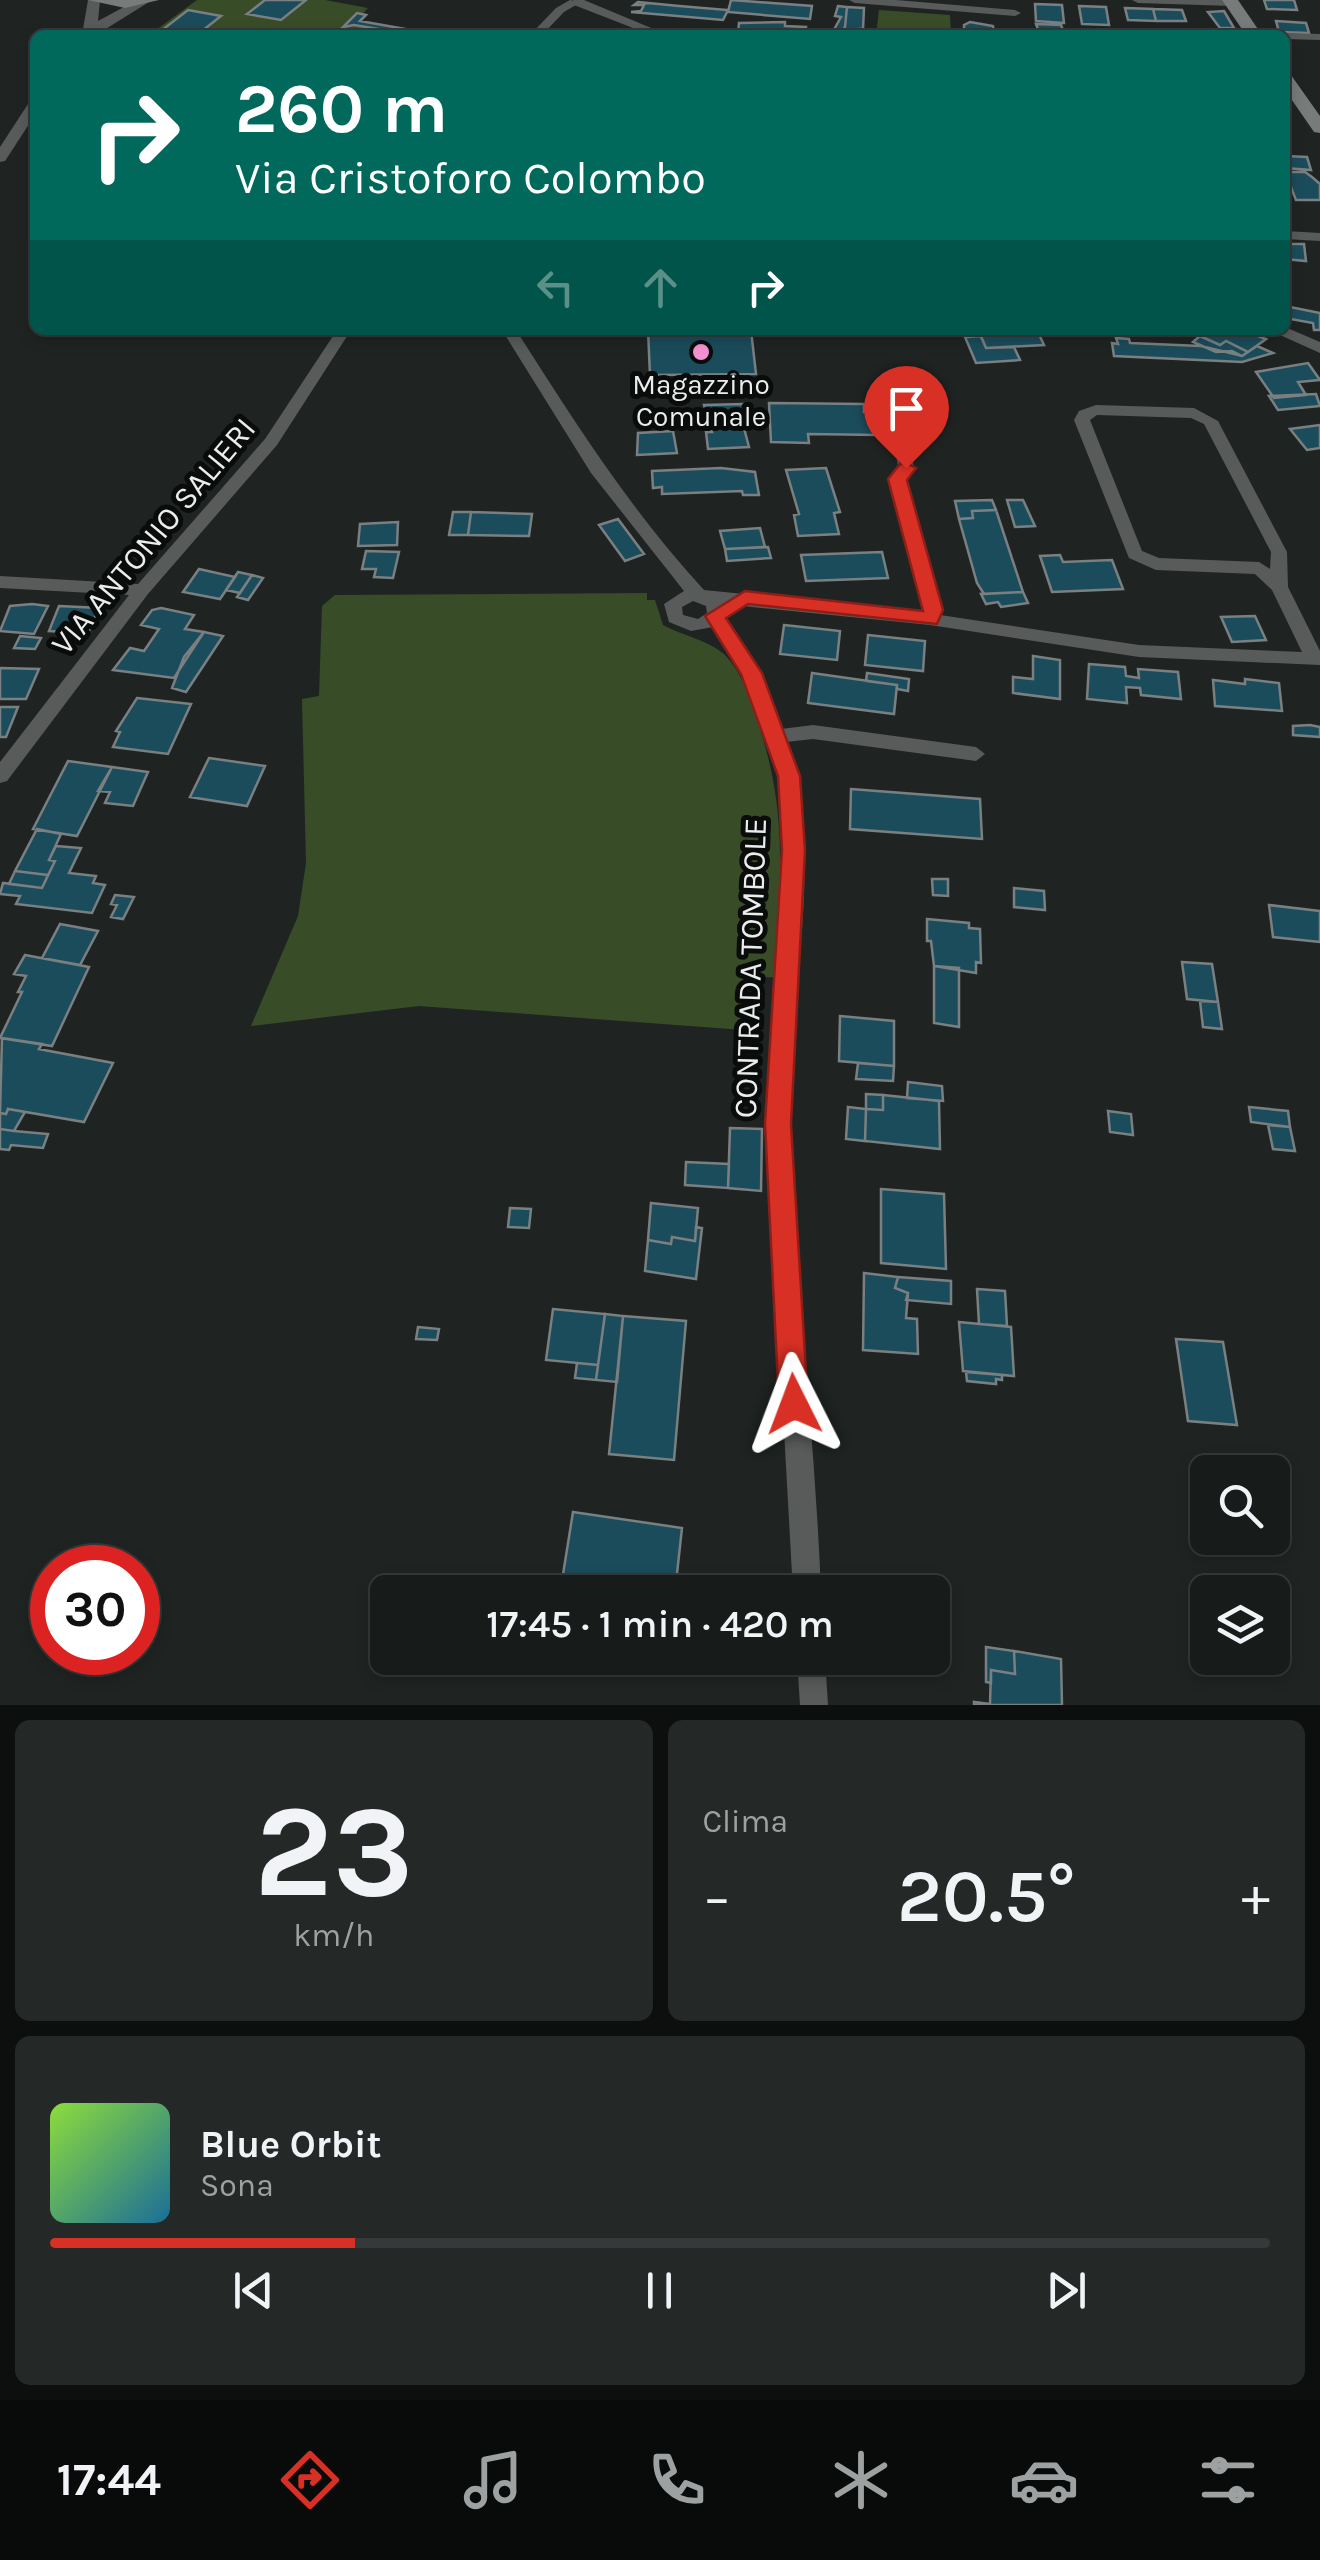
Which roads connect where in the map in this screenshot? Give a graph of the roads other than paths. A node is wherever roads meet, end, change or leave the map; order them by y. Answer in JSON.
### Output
{"nodes":[{"id":1,"x":95,"y":0,"type":"edge"},
{"id":2,"x":854,"y":0,"type":"edge"},
{"id":3,"x":1138,"y":0,"type":"edge"},
{"id":4,"x":147,"y":1,"type":"edge"},
{"id":5,"x":575,"y":2,"type":"edge"},
{"id":6,"x":1231,"y":2,"type":"edge"},
{"id":7,"x":1016,"y":12,"type":"edge"},
{"id":8,"x":90,"y":30,"type":"edge"},
{"id":9,"x":94,"y":30,"type":"edge"},
{"id":10,"x":542,"y":30,"type":"edge"},
{"id":11,"x":650,"y":30,"type":"edge"},
{"id":12,"x":1251,"y":30,"type":"edge"},
{"id":13,"x":1290,"y":36,"type":"edge"},
{"id":14,"x":1320,"y":37,"type":"edge"},
{"id":15,"x":1290,"y":85,"type":"edge"},
{"id":16,"x":30,"y":112,"type":"edge"},
{"id":17,"x":1320,"y":128,"type":"edge"},
{"id":18,"x":0,"y":158,"type":"edge"},
{"id":19,"x":1290,"y":236,"type":"edge"},
{"id":20,"x":1320,"y":238,"type":"edge"},
{"id":21,"x":341,"y":335,"type":"edge"},
{"id":22,"x":511,"y":335,"type":"edge"},
{"id":23,"x":1289,"y":335,"type":"edge"},
{"id":24,"x":1320,"y":348,"type":"edge"},
{"id":25,"x":895,"y":403,"type":"dead end"},
{"id":26,"x":1280,"y":560,"type":"junction"},
{"id":27,"x":667,"y":561,"type":"junction"},
{"id":28,"x":1252,"y":565,"type":"junction"},
{"id":29,"x":0,"y":582,"type":"edge"},
{"id":30,"x":1279,"y":587,"type":"junction"},
{"id":31,"x":142,"y":590,"type":"junction"},
{"id":32,"x":700,"y":595,"type":"junction"},
{"id":33,"x":745,"y":597,"type":"junction"},
{"id":34,"x":673,"y":604,"type":"junction"},
{"id":35,"x":716,"y":615,"type":"junction"},
{"id":36,"x":930,"y":619,"type":"junction"},
{"id":37,"x":685,"y":624,"type":"junction"},
{"id":38,"x":739,"y":655,"type":"junction"},
{"id":39,"x":1318,"y":659,"type":"edge"},
{"id":40,"x":776,"y":736,"type":"junction"},
{"id":41,"x":976,"y":754,"type":"dead end"},
{"id":42,"x":0,"y":776,"type":"edge"},
{"id":43,"x":806,"y":1575,"type":"edge"},
{"id":44,"x":812,"y":1675,"type":"edge"},
{"id":45,"x":814,"y":1705,"type":"edge"}],
"edges":[{"from":1,"to":4,"type":"main road"},
{"from":1,"to":8,"type":"street"},
{"from":2,"to":7,"type":"street"},
{"from":3,"to":6,"type":"street"},
{"from":4,"to":9,"type":"street"},
{"from":5,"to":10,"type":"street"},
{"from":5,"to":11,"type":"street"},
{"from":6,"to":12,"type":"main road"},
{"from":13,"to":14,"type":"street"},
{"from":15,"to":17,"type":"main road"},
{"from":16,"to":18,"type":"street"},
{"from":19,"to":20,"type":"street"},
{"from":21,"to":31,"type":"street","name":"VIA ANTONIO SALIERI"},
{"from":22,"to":27,"type":"street"},
{"from":23,"to":24,"type":"street"},
{"from":25,"to":36,"type":"street"},
{"from":26,"to":28,"type":"street"},
{"from":26,"to":28,"type":"street"},
{"from":26,"to":30,"type":"street"},
{"from":27,"to":32,"type":"street"},
{"from":27,"to":34,"type":"street"},
{"from":28,"to":30,"type":"street"},
{"from":29,"to":31,"type":"street"},
{"from":30,"to":39,"type":"street"},
{"from":31,"to":42,"type":"street","name":"VIA ANTONIO SALIERI"},
{"from":32,"to":33,"type":"street"},
{"from":32,"to":34,"type":"street"},
{"from":32,"to":35,"type":"street"},
{"from":33,"to":35,"type":"street"},
{"from":33,"to":36,"type":"street"},
{"from":34,"to":37,"type":"street"},
{"from":35,"to":37,"type":"street"},
{"from":35,"to":38,"type":"street","name":"CONTRADA TOMBOLE"},
{"from":36,"to":39,"type":"street"},
{"from":37,"to":38,"type":"street"},
{"from":38,"to":40,"type":"street","name":"CONTRADA TOMBOLE"},
{"from":40,"to":41,"type":"street"},
{"from":40,"to":43,"type":"street","name":"CONTRADA TOMBOLE"},
{"from":44,"to":45,"type":"street"}]}
